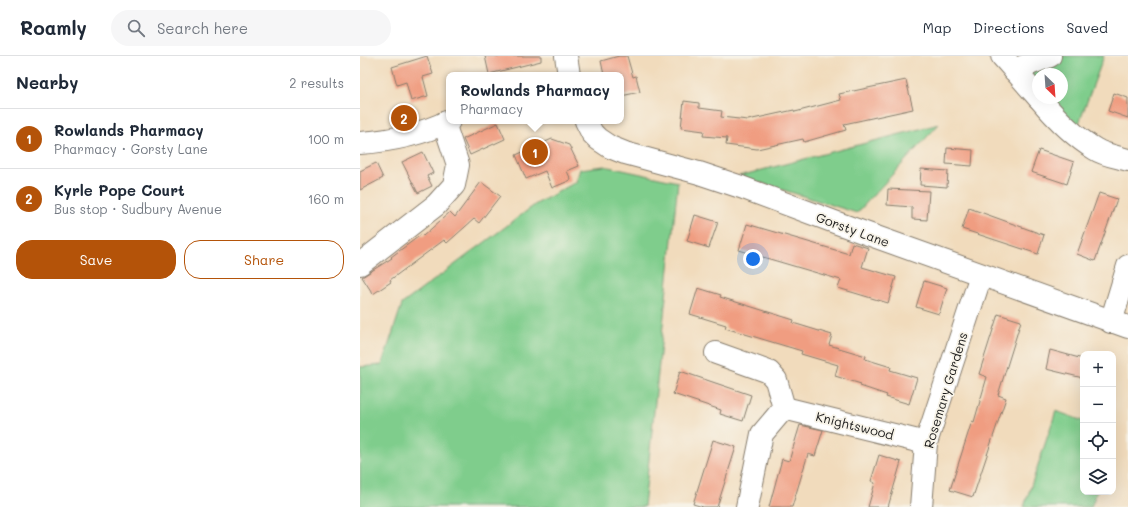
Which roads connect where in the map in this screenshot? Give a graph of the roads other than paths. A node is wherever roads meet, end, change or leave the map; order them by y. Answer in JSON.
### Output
{"nodes":[{"id":1,"x":566,"y":56,"type":"edge"},
{"id":2,"x":1050,"y":56,"type":"edge"},
{"id":3,"x":1008,"y":63,"type":"edge"},
{"id":4,"x":569,"y":72,"type":"edge"},
{"id":5,"x":1032,"y":90,"type":"edge"},
{"id":6,"x":1044,"y":104,"type":"edge"},
{"id":7,"x":446,"y":122,"type":"edge"},
{"id":8,"x":448,"y":124,"type":"edge"},
{"id":9,"x":588,"y":124,"type":"edge"},
{"id":10,"x":360,"y":143,"type":"edge"},
{"id":11,"x":1128,"y":160,"type":"edge"},
{"id":12,"x":360,"y":264,"type":"edge"},
{"id":13,"x":1128,"y":266,"type":"edge"},
{"id":14,"x":981,"y":275,"type":"junction"},
{"id":15,"x":1120,"y":324,"type":"edge"},
{"id":16,"x":716,"y":352,"type":"dead end"},
{"id":17,"x":784,"y":408,"type":"junction"},
{"id":18,"x":926,"y":443,"type":"junction"},
{"id":19,"x":747,"y":507,"type":"edge"},
{"id":20,"x":921,"y":507,"type":"edge"}],
"edges":[{"from":1,"to":4,"type":"street"},
{"from":2,"to":3,"type":"street"},
{"from":3,"to":5,"type":"street"},
{"from":6,"to":11,"type":"street"},
{"from":7,"to":10,"type":"street"},
{"from":8,"to":12,"type":"street"},
{"from":9,"to":14,"type":"street","name":"Gorsty Lane"},
{"from":13,"to":15,"type":"street"},
{"from":14,"to":15,"type":"street","name":"Gorsty Lane"},
{"from":14,"to":18,"type":"street","name":"Rosemary Gardens"},
{"from":16,"to":17,"type":"street"},
{"from":17,"to":18,"type":"street","name":"Knightswood"},
{"from":17,"to":19,"type":"street"},
{"from":18,"to":20,"type":"street","name":"Rosemary Gardens"}]}
